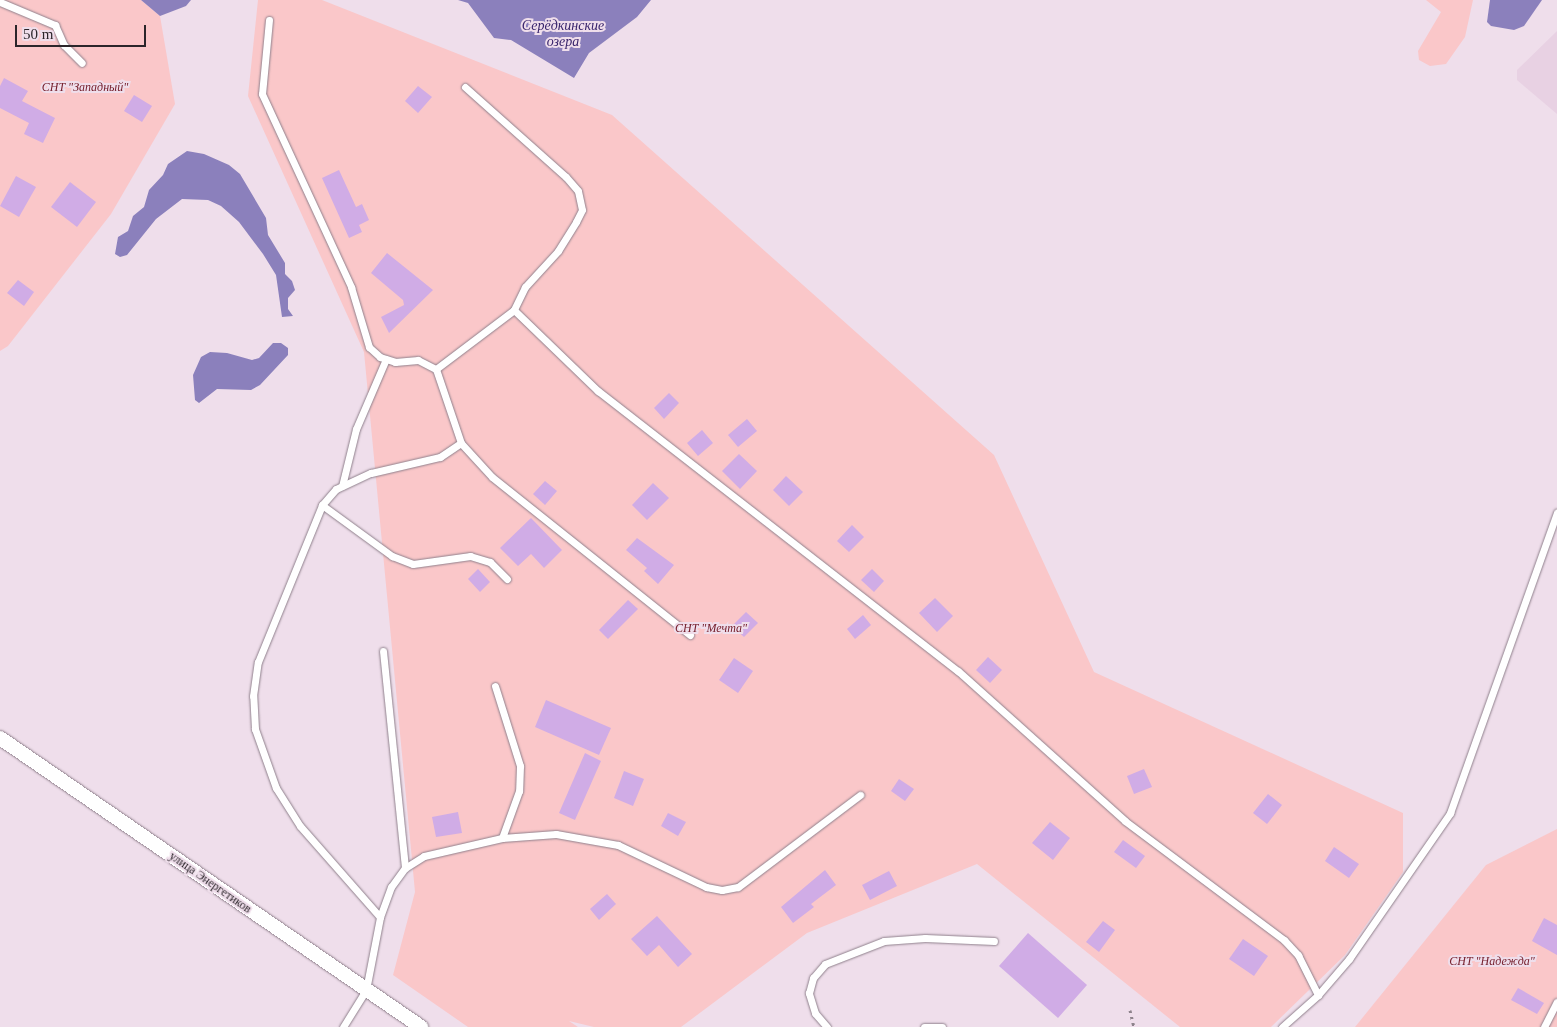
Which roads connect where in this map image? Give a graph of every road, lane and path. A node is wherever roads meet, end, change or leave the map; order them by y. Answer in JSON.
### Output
{"nodes":[{"id":1,"x":0,"y":2,"type":"edge"},
{"id":2,"x":269,"y":20,"type":"dead end"},
{"id":3,"x":82,"y":63,"type":"dead end"},
{"id":4,"x":465,"y":87,"type":"dead end"},
{"id":5,"x":514,"y":310,"type":"junction"},
{"id":6,"x":386,"y":359,"type":"junction"},
{"id":7,"x":436,"y":369,"type":"junction"},
{"id":8,"x":461,"y":443,"type":"junction"},
{"id":9,"x":342,"y":486,"type":"junction"},
{"id":10,"x":322,"y":505,"type":"junction"},
{"id":11,"x":1557,"y":512,"type":"edge"},
{"id":12,"x":508,"y":579,"type":"dead end"},
{"id":13,"x":690,"y":635,"type":"dead end"},
{"id":14,"x":383,"y":651,"type":"dead end"},
{"id":15,"x":495,"y":686,"type":"dead end"},
{"id":16,"x":0,"y":738,"type":"edge"},
{"id":17,"x":860,"y":795,"type":"dead end"},
{"id":18,"x":502,"y":838,"type":"junction"},
{"id":19,"x":404,"y":868,"type":"junction"},
{"id":20,"x":380,"y":917,"type":"junction"},
{"id":21,"x":994,"y":941,"type":"dead end"},
{"id":22,"x":366,"y":990,"type":"junction"},
{"id":23,"x":1318,"y":995,"type":"junction"},
{"id":24,"x":1557,"y":1002,"type":"edge"},
{"id":25,"x":1130,"y":1010,"type":"dead end"},
{"id":26,"x":343,"y":1027,"type":"edge"},
{"id":27,"x":421,"y":1027,"type":"edge"},
{"id":28,"x":827,"y":1027,"type":"edge"},
{"id":29,"x":924,"y":1027,"type":"edge"},
{"id":30,"x":942,"y":1027,"type":"edge"},
{"id":31,"x":1134,"y":1027,"type":"edge"},
{"id":32,"x":1282,"y":1027,"type":"edge"},
{"id":33,"x":1544,"y":1027,"type":"edge"}],
"edges":[{"from":1,"to":3,"type":"lane"},
{"from":2,"to":6,"type":"lane"},
{"from":4,"to":5,"type":"lane"},
{"from":5,"to":7,"type":"lane"},
{"from":5,"to":23,"type":"lane"},
{"from":6,"to":7,"type":"lane"},
{"from":6,"to":9,"type":"lane"},
{"from":7,"to":8,"type":"lane"},
{"from":8,"to":9,"type":"lane"},
{"from":8,"to":13,"type":"lane"},
{"from":9,"to":10,"type":"lane"},
{"from":10,"to":12,"type":"lane"},
{"from":10,"to":20,"type":"lane"},
{"from":11,"to":23,"type":"lane"},
{"from":14,"to":19,"type":"lane"},
{"from":15,"to":18,"type":"lane"},
{"from":16,"to":22,"type":"street","name":"улица Энергетиков"},
{"from":17,"to":18,"type":"lane"},
{"from":18,"to":19,"type":"lane"},
{"from":19,"to":20,"type":"lane"},
{"from":20,"to":22,"type":"lane"},
{"from":21,"to":28,"type":"lane"},
{"from":22,"to":26,"type":"lane"},
{"from":22,"to":27,"type":"street","name":"улица Энергетиков"},
{"from":23,"to":32,"type":"lane"},
{"from":24,"to":33,"type":"lane"},
{"from":25,"to":31,"type":"path"},
{"from":29,"to":30,"type":"lane"}]}
